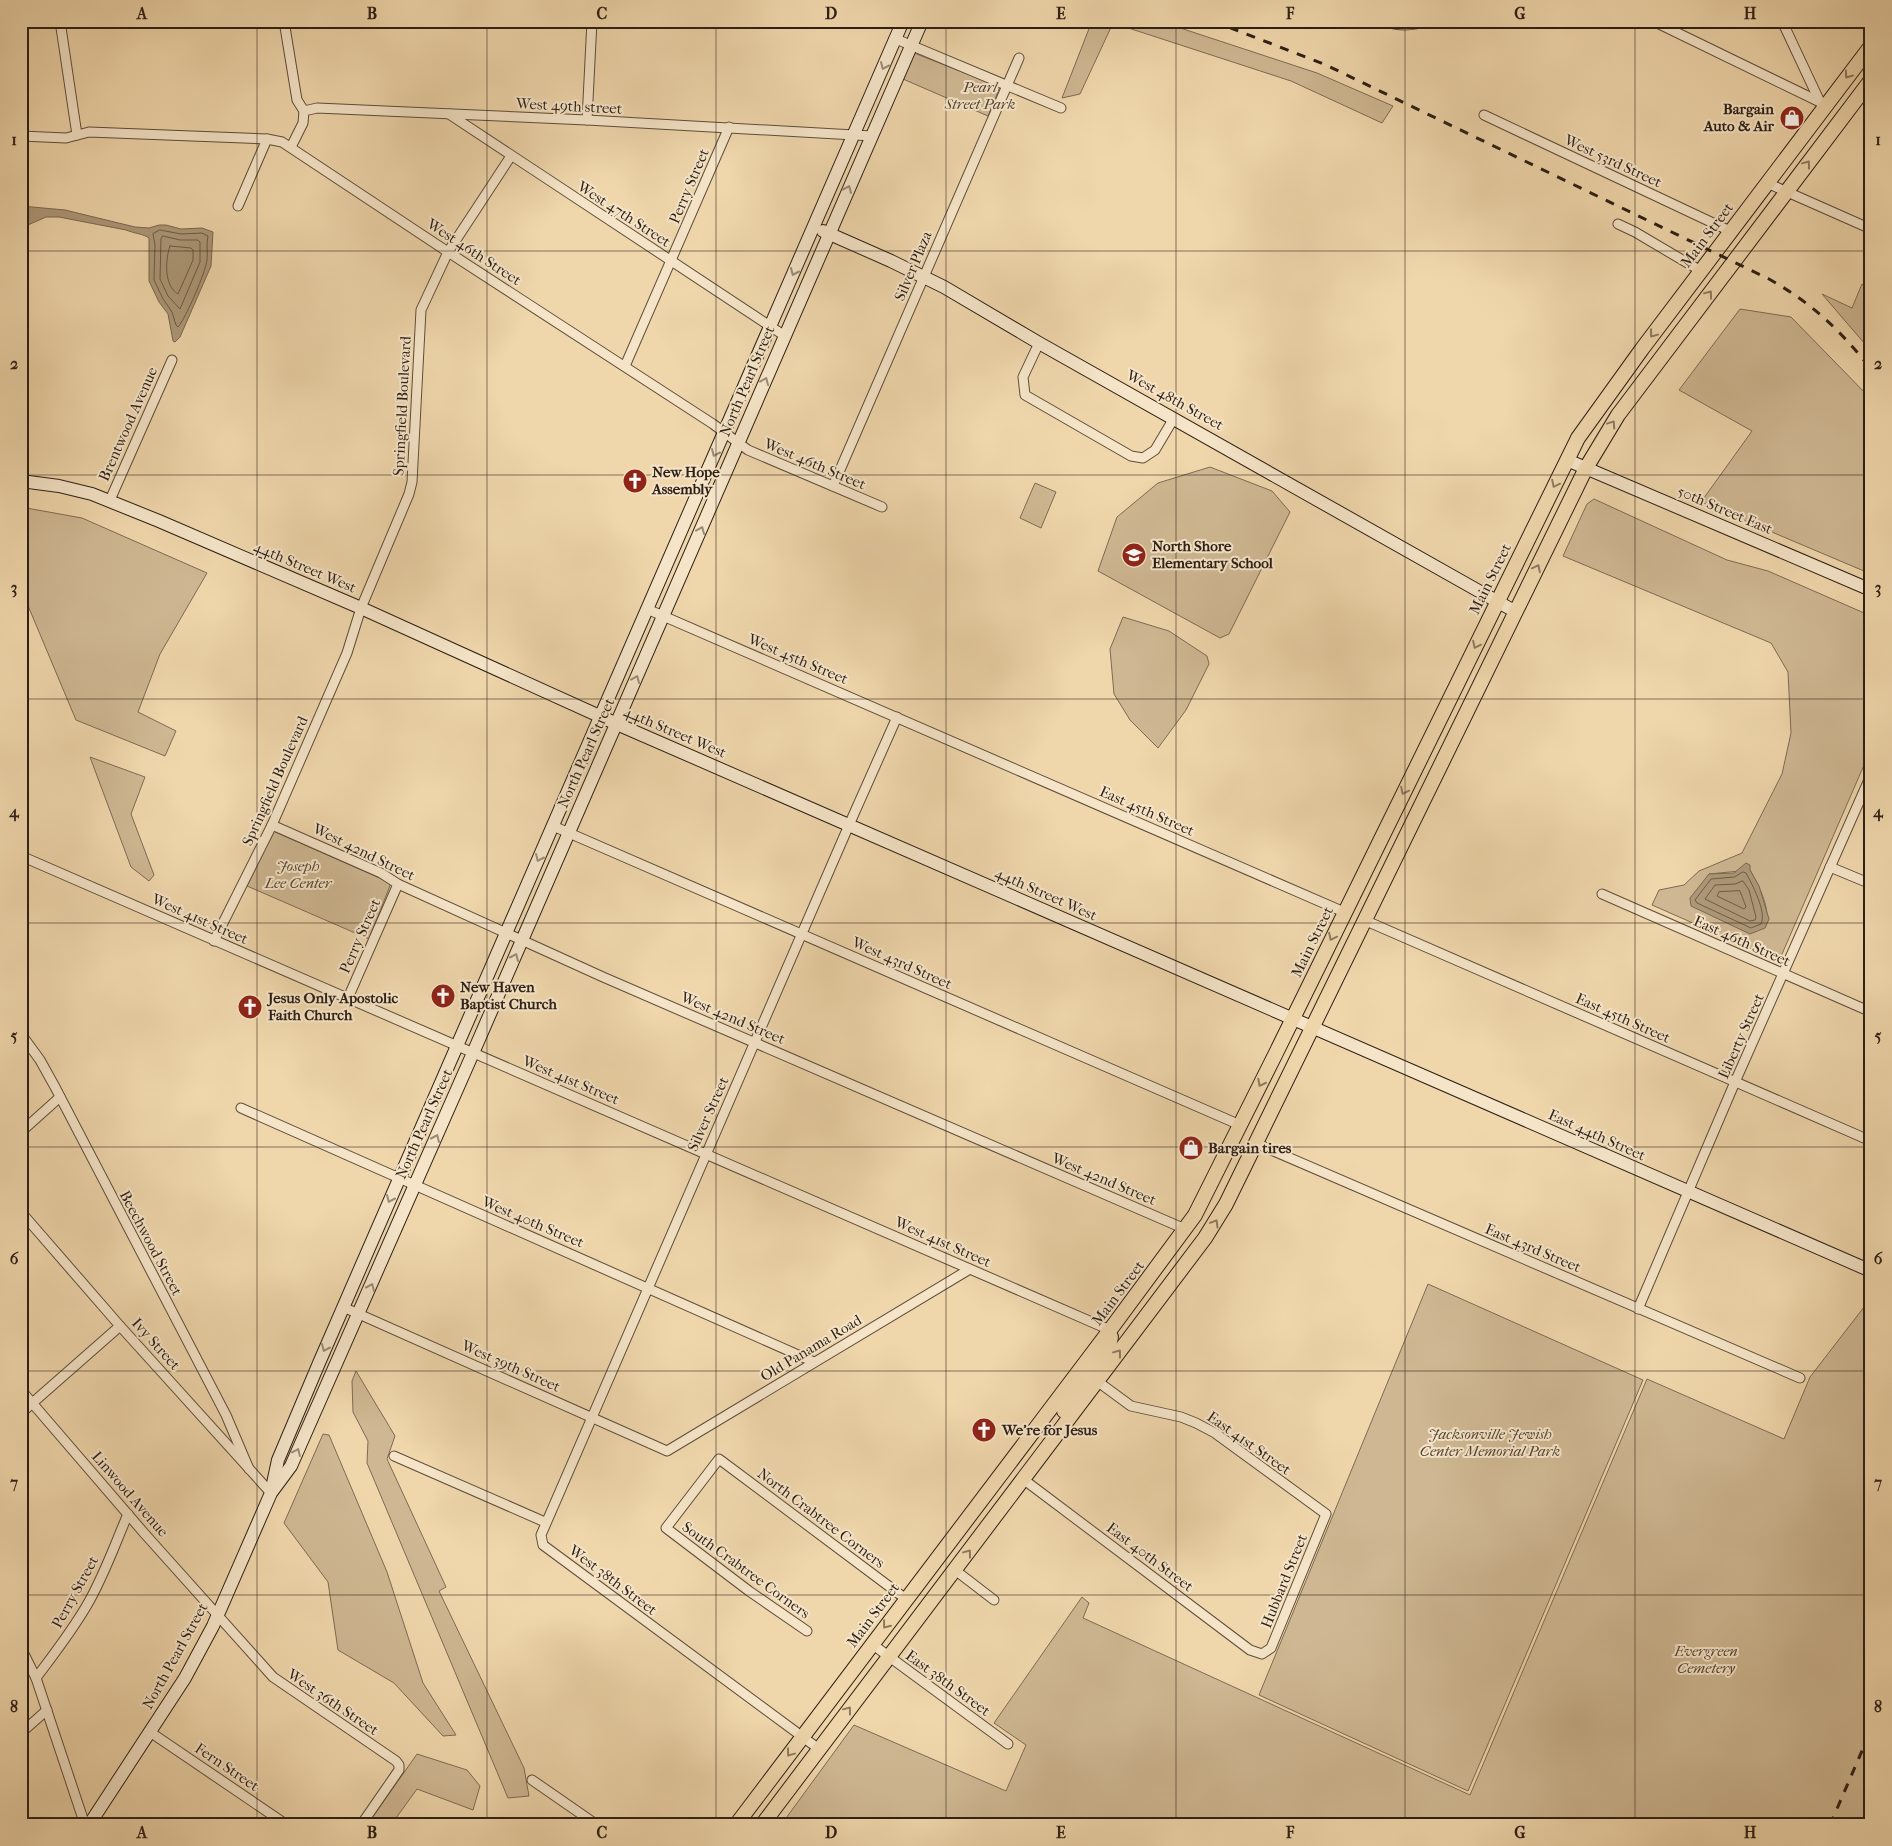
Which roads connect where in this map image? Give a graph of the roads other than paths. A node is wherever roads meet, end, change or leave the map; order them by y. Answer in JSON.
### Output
{"nodes":[{"id":1,"x":60,"y":21,"type":"edge"},
{"id":2,"x":284,"y":21,"type":"edge"},
{"id":3,"x":592,"y":21,"type":"edge"},
{"id":4,"x":885,"y":21,"type":"edge"},
{"id":5,"x":922,"y":21,"type":"edge"},
{"id":6,"x":1383,"y":21,"type":"edge"},
{"id":7,"x":1426,"y":21,"type":"edge"},
{"id":8,"x":1652,"y":21,"type":"edge"},
{"id":9,"x":1782,"y":21,"type":"edge"},
{"id":10,"x":903,"y":22,"type":"edge"},
{"id":11,"x":896,"y":39,"type":"junction"},
{"id":12,"x":911,"y":46,"type":"junction"},
{"id":13,"x":1871,"y":46,"type":"edge"},
{"id":14,"x":1019,"y":58,"type":"dead end"},
{"id":15,"x":1871,"y":80,"type":"edge"},
{"id":16,"x":1007,"y":85,"type":"junction"},
{"id":17,"x":1823,"y":104,"type":"junction"},
{"id":18,"x":1061,"y":108,"type":"dead end"},
{"id":19,"x":304,"y":110,"type":"junction"},
{"id":20,"x":448,"y":114,"type":"junction"},
{"id":21,"x":1484,"y":115,"type":"dead end"},
{"id":22,"x":587,"y":120,"type":"junction"},
{"id":23,"x":729,"y":127,"type":"junction"},
{"id":24,"x":855,"y":134,"type":"junction"},
{"id":25,"x":77,"y":135,"type":"junction"},
{"id":26,"x":21,"y":136,"type":"edge"},
{"id":27,"x":872,"y":136,"type":"junction"},
{"id":28,"x":267,"y":139,"type":"junction"},
{"id":29,"x":291,"y":147,"type":"junction"},
{"id":30,"x":512,"y":156,"type":"junction"},
{"id":31,"x":1767,"y":183,"type":"junction"},
{"id":32,"x":1787,"y":192,"type":"junction"},
{"id":33,"x":238,"y":206,"type":"dead end"},
{"id":34,"x":1618,"y":224,"type":"dead end"},
{"id":35,"x":814,"y":227,"type":"junction"},
{"id":36,"x":1871,"y":228,"type":"edge"},
{"id":37,"x":1730,"y":231,"type":"junction"},
{"id":38,"x":829,"y":234,"type":"junction"},
{"id":39,"x":448,"y":252,"type":"junction"},
{"id":40,"x":671,"y":262,"type":"junction"},
{"id":41,"x":1700,"y":271,"type":"junction"},
{"id":42,"x":924,"y":276,"type":"junction"},
{"id":43,"x":771,"y":326,"type":"junction"},
{"id":44,"x":785,"y":336,"type":"junction"},
{"id":45,"x":1039,"y":343,"type":"junction"},
{"id":46,"x":172,"y":360,"type":"dead end"},
{"id":47,"x":626,"y":366,"type":"junction"},
{"id":48,"x":1174,"y":418,"type":"junction"},
{"id":49,"x":724,"y":432,"type":"junction"},
{"id":50,"x":739,"y":442,"type":"junction"},
{"id":51,"x":1566,"y":460,"type":"junction"},
{"id":52,"x":1586,"y":468,"type":"junction"},
{"id":53,"x":21,"y":480,"type":"edge"},
{"id":54,"x":833,"y":486,"type":"junction"},
{"id":55,"x":110,"y":500,"type":"junction"},
{"id":56,"x":882,"y":507,"type":"dead end"},
{"id":57,"x":1871,"y":590,"type":"edge"},
{"id":58,"x":1497,"y":602,"type":"junction"},
{"id":59,"x":361,"y":608,"type":"junction"},
{"id":60,"x":647,"y":609,"type":"junction"},
{"id":61,"x":1516,"y":612,"type":"junction"},
{"id":62,"x":664,"y":616,"type":"junction"},
{"id":63,"x":600,"y":717,"type":"junction"},
{"id":64,"x":897,"y":717,"type":"junction"},
{"id":65,"x":617,"y":724,"type":"junction"},
{"id":66,"x":938,"y":735,"type":"joint"},
{"id":67,"x":1871,"y":775,"type":"edge"},
{"id":68,"x":272,"y":825,"type":"junction"},
{"id":69,"x":848,"y":825,"type":"junction"},
{"id":70,"x":553,"y":826,"type":"junction"},
{"id":71,"x":569,"y":833,"type":"junction"},
{"id":72,"x":21,"y":856,"type":"edge"},
{"id":73,"x":1830,"y":867,"type":"junction"},
{"id":74,"x":398,"y":884,"type":"junction"},
{"id":75,"x":1871,"y":884,"type":"edge"},
{"id":76,"x":1602,"y":894,"type":"dead end"},
{"id":77,"x":1344,"y":912,"type":"junction"},
{"id":78,"x":1364,"y":920,"type":"junction"},
{"id":79,"x":506,"y":933,"type":"junction"},
{"id":80,"x":802,"y":934,"type":"junction"},
{"id":81,"x":522,"y":940,"type":"junction"},
{"id":82,"x":214,"y":941,"type":"junction"},
{"id":83,"x":1783,"y":974,"type":"junction"},
{"id":84,"x":348,"y":998,"type":"junction"},
{"id":85,"x":1871,"y":1012,"type":"edge"},
{"id":86,"x":1292,"y":1019,"type":"junction"},
{"id":87,"x":1311,"y":1028,"type":"junction"},
{"id":88,"x":21,"y":1034,"type":"edge"},
{"id":89,"x":755,"y":1042,"type":"junction"},
{"id":90,"x":457,"y":1046,"type":"junction"},
{"id":91,"x":473,"y":1053,"type":"junction"},
{"id":92,"x":1735,"y":1082,"type":"junction"},
{"id":93,"x":60,"y":1098,"type":"junction"},
{"id":94,"x":241,"y":1108,"type":"dead end"},
{"id":95,"x":1240,"y":1124,"type":"junction"},
{"id":96,"x":21,"y":1132,"type":"edge"},
{"id":97,"x":1871,"y":1141,"type":"edge"},
{"id":98,"x":1255,"y":1143,"type":"junction"},
{"id":99,"x":706,"y":1154,"type":"junction"},
{"id":100,"x":399,"y":1178,"type":"junction"},
{"id":101,"x":415,"y":1186,"type":"junction"},
{"id":102,"x":1688,"y":1193,"type":"junction"},
{"id":103,"x":21,"y":1212,"type":"edge"},
{"id":104,"x":1185,"y":1229,"type":"junction"},
{"id":105,"x":970,"y":1269,"type":"junction"},
{"id":106,"x":1871,"y":1271,"type":"edge"},
{"id":107,"x":648,"y":1287,"type":"junction"},
{"id":108,"x":343,"y":1307,"type":"junction"},
{"id":109,"x":1638,"y":1309,"type":"junction"},
{"id":110,"x":359,"y":1314,"type":"junction"},
{"id":111,"x":120,"y":1326,"type":"junction"},
{"id":112,"x":1110,"y":1330,"type":"junction"},
{"id":113,"x":814,"y":1362,"type":"junction"},
{"id":114,"x":1800,"y":1378,"type":"dead end"},
{"id":115,"x":1097,"y":1381,"type":"junction"},
{"id":116,"x":21,"y":1390,"type":"edge"},
{"id":117,"x":32,"y":1403,"type":"junction"},
{"id":118,"x":21,"y":1413,"type":"edge"},
{"id":119,"x":592,"y":1417,"type":"junction"},
{"id":120,"x":667,"y":1451,"type":"joint"},
{"id":121,"x":394,"y":1456,"type":"dead end"},
{"id":122,"x":1040,"y":1456,"type":"junction"},
{"id":123,"x":719,"y":1459,"type":"joint"},
{"id":124,"x":249,"y":1469,"type":"junction"},
{"id":125,"x":1023,"y":1479,"type":"junction"},
{"id":126,"x":272,"y":1493,"type":"junction"},
{"id":127,"x":128,"y":1514,"type":"junction"},
{"id":128,"x":1326,"y":1514,"type":"joint"},
{"id":129,"x":545,"y":1522,"type":"junction"},
{"id":130,"x":955,"y":1570,"type":"junction"},
{"id":131,"x":906,"y":1599,"type":"junction"},
{"id":132,"x":994,"y":1600,"type":"dead end"},
{"id":133,"x":218,"y":1616,"type":"junction"},
{"id":134,"x":807,"y":1631,"type":"dead end"},
{"id":135,"x":872,"y":1644,"type":"junction"},
{"id":136,"x":21,"y":1648,"type":"edge"},
{"id":137,"x":1262,"y":1654,"type":"joint"},
{"id":138,"x":888,"y":1656,"type":"junction"},
{"id":139,"x":36,"y":1678,"type":"junction"},
{"id":140,"x":47,"y":1710,"type":"junction"},
{"id":141,"x":21,"y":1732,"type":"edge"},
{"id":142,"x":150,"y":1732,"type":"junction"},
{"id":143,"x":802,"y":1736,"type":"junction"},
{"id":144,"x":1008,"y":1744,"type":"dead end"},
{"id":145,"x":819,"y":1749,"type":"junction"},
{"id":146,"x":532,"y":1780,"type":"dead end"},
{"id":147,"x":85,"y":1825,"type":"edge"},
{"id":148,"x":89,"y":1825,"type":"edge"},
{"id":149,"x":287,"y":1825,"type":"edge"},
{"id":150,"x":361,"y":1825,"type":"edge"},
{"id":151,"x":597,"y":1825,"type":"edge"},
{"id":152,"x":736,"y":1825,"type":"edge"},
{"id":153,"x":762,"y":1825,"type":"edge"}],
"edges":[{"from":1,"to":25,"type":"street"},
{"from":2,"to":19,"type":"street"},
{"from":3,"to":22,"type":"street"},
{"from":4,"to":10,"type":"street"},
{"from":5,"to":12,"type":"street","name":"North Pearl Street"},
{"from":6,"to":7,"type":"street"},
{"from":8,"to":17,"type":"street"},
{"from":9,"to":17,"type":"street"},
{"from":10,"to":11,"type":"street","name":"North Pearl Street"},
{"from":11,"to":12,"type":"street"},
{"from":11,"to":24,"type":"street","name":"North Pearl Street","one_way":true},
{"from":12,"to":16,"type":"street"},
{"from":12,"to":27,"type":"street","name":"North Pearl Street"},
{"from":13,"to":17,"type":"main road","name":"Main Street","one_way":true},
{"from":14,"to":16,"type":"street","name":"Silver Plaza"},
{"from":32,"to":15,"type":"main road","one_way":true},
{"from":16,"to":18,"type":"street"},
{"from":16,"to":42,"type":"street","name":"Silver Plaza"},
{"from":17,"to":31,"type":"main road","name":"Main Street"},
{"from":19,"to":20,"type":"street","name":"West 49th street"},
{"from":19,"to":29,"type":"street"},
{"from":20,"to":22,"type":"street","name":"West 49th street"},
{"from":20,"to":30,"type":"street","name":"West 47th Street"},
{"from":21,"to":37,"type":"street","name":"West 53rd Street"},
{"from":22,"to":23,"type":"street","name":"West 49th street"},
{"from":23,"to":24,"type":"street","name":"West 49th street"},
{"from":23,"to":40,"type":"street","name":"Perry Street"},
{"from":24,"to":27,"type":"street","name":"West 49th street"},
{"from":24,"to":35,"type":"street","name":"North Pearl Street"},
{"from":25,"to":26,"type":"street","name":"West 46th Street"},
{"from":25,"to":28,"type":"street","name":"West 46th Street"},
{"from":38,"to":27,"type":"street","name":"North Pearl Street","one_way":true},
{"from":28,"to":29,"type":"street","name":"West 46th Street"},
{"from":28,"to":33,"type":"street"},
{"from":29,"to":39,"type":"street","name":"West 46th Street"},
{"from":30,"to":39,"type":"street","name":"Springfield Boulevard"},
{"from":30,"to":40,"type":"street","name":"West 47th Street"},
{"from":31,"to":32,"type":"street"},
{"from":31,"to":37,"type":"main road","name":"Main Street"},
{"from":32,"to":36,"type":"street"},
{"from":52,"to":32,"type":"main road","one_way":true},
{"from":34,"to":41,"type":"street"},
{"from":35,"to":38,"type":"street","name":"West 48th Street"},
{"from":35,"to":43,"type":"street","name":"North Pearl Street","one_way":true},
{"from":37,"to":41,"type":"main road","name":"Main Street"},
{"from":38,"to":42,"type":"street","name":"West 48th Street"},
{"from":38,"to":44,"type":"street","name":"North Pearl Street"},
{"from":39,"to":47,"type":"street","name":"West 46th Street"},
{"from":39,"to":59,"type":"street","name":"Springfield Boulevard"},
{"from":40,"to":43,"type":"street","name":"West 47th Street"},
{"from":40,"to":47,"type":"street","name":"Perry Street"},
{"from":41,"to":51,"type":"main road","name":"Main Street","one_way":true},
{"from":42,"to":45,"type":"street","name":"West 48th Street"},
{"from":42,"to":54,"type":"street","name":"Silver Plaza"},
{"from":43,"to":44,"type":"street","name":"West 47th Street"},
{"from":43,"to":49,"type":"street","name":"North Pearl Street"},
{"from":50,"to":44,"type":"street","name":"North Pearl Street","one_way":true},
{"from":45,"to":48,"type":"street","name":"West 48th Street"},
{"from":45,"to":48,"type":"street"},
{"from":46,"to":55,"type":"street","name":"Brentwood Avenue"},
{"from":47,"to":49,"type":"street","name":"West 46th Street"},
{"from":48,"to":58,"type":"street","name":"West 48th Street"},
{"from":49,"to":50,"type":"street","name":"West 46th Street"},
{"from":49,"to":60,"type":"street","name":"North Pearl Street","one_way":true},
{"from":50,"to":54,"type":"street","name":"West 46th Street"},
{"from":62,"to":50,"type":"street","name":"North Pearl Street","one_way":true},
{"from":51,"to":52,"type":"street","name":"50th Street East"},
{"from":51,"to":58,"type":"main road","name":"Main Street","one_way":true},
{"from":52,"to":57,"type":"street","name":"50th Street East"},
{"from":61,"to":52,"type":"main road","one_way":true},
{"from":53,"to":55,"type":"street","name":"44th Street West"},
{"from":54,"to":56,"type":"street","name":"West 46th Street"},
{"from":55,"to":59,"type":"street","name":"44th Street West"},
{"from":58,"to":61,"type":"street","name":"West 48th Street"},
{"from":58,"to":77,"type":"main road","name":"Main Street","one_way":true},
{"from":59,"to":63,"type":"street","name":"44th Street West"},
{"from":59,"to":68,"type":"street","name":"Springfield Boulevard"},
{"from":60,"to":62,"type":"street","name":"West 45th Street"},
{"from":60,"to":63,"type":"street","name":"North Pearl Street"},
{"from":61,"to":78,"type":"main road"},
{"from":62,"to":64,"type":"street","name":"West 45th Street"},
{"from":65,"to":62,"type":"street","name":"North Pearl Street","one_way":true},
{"from":63,"to":65,"type":"street","name":"44th Street West"},
{"from":63,"to":70,"type":"street","name":"North Pearl Street"},
{"from":64,"to":66,"type":"street","name":"West 45th Street"},
{"from":64,"to":69,"type":"street","name":"Silver Street"},
{"from":65,"to":69,"type":"street","name":"44th Street West"},
{"from":65,"to":71,"type":"street","name":"North Pearl Street"},
{"from":66,"to":77,"type":"street","name":"East 45th Street"},
{"from":67,"to":73,"type":"street","name":"Liberty Street"},
{"from":68,"to":74,"type":"street","name":"West 42nd Street"},
{"from":68,"to":82,"type":"street","name":"Springfield Boulevard"},
{"from":69,"to":80,"type":"street","name":"Silver Street"},
{"from":69,"to":86,"type":"street","name":"44th Street West"},
{"from":70,"to":71,"type":"street","name":"West 43rd Street"},
{"from":70,"to":79,"type":"street","name":"North Pearl Street","one_way":true},
{"from":71,"to":80,"type":"street","name":"West 43rd Street"},
{"from":71,"to":81,"type":"street","name":"North Pearl Street"},
{"from":72,"to":82,"type":"street","name":"West 41st Street"},
{"from":73,"to":75,"type":"street"},
{"from":73,"to":83,"type":"street","name":"Liberty Street"},
{"from":74,"to":79,"type":"street","name":"West 42nd Street"},
{"from":74,"to":84,"type":"street","name":"Perry Street"},
{"from":76,"to":83,"type":"street","name":"East 46th Street"},
{"from":77,"to":86,"type":"main road","name":"Main Street","one_way":true},
{"from":78,"to":87,"type":"main road"},
{"from":78,"to":92,"type":"street","name":"East 45th Street"},
{"from":79,"to":81,"type":"street","name":"West 42nd Street"},
{"from":79,"to":90,"type":"street","name":"North Pearl Street"},
{"from":80,"to":89,"type":"street","name":"Silver Street"},
{"from":80,"to":95,"type":"street","name":"West 43rd Street"},
{"from":81,"to":89,"type":"street","name":"West 42nd Street"},
{"from":91,"to":81,"type":"street","name":"North Pearl Street","one_way":true},
{"from":82,"to":84,"type":"street","name":"West 41st Street"},
{"from":83,"to":85,"type":"street","name":"East 46th Street"},
{"from":83,"to":92,"type":"street","name":"Liberty Street"},
{"from":84,"to":90,"type":"street","name":"West 41st Street"},
{"from":86,"to":87,"type":"street","name":"44th Street West"},
{"from":86,"to":95,"type":"main road","name":"Main Street","one_way":true},
{"from":87,"to":98,"type":"main road"},
{"from":87,"to":102,"type":"street","name":"East 44th Street"},
{"from":88,"to":93,"type":"street","name":"Beechwood Street"},
{"from":89,"to":99,"type":"street","name":"Silver Street"},
{"from":89,"to":104,"type":"street","name":"West 42nd Street"},
{"from":90,"to":91,"type":"street","name":"West 41st Street"},
{"from":90,"to":100,"type":"street","name":"North Pearl Street"},
{"from":91,"to":99,"type":"street","name":"West 41st Street"},
{"from":101,"to":91,"type":"street","name":"North Pearl Street","one_way":true},
{"from":92,"to":97,"type":"street","name":"East 45th Street"},
{"from":92,"to":102,"type":"street","name":"Liberty Street"},
{"from":93,"to":96,"type":"street"},
{"from":93,"to":124,"type":"street","name":"Beechwood Street"},
{"from":94,"to":100,"type":"street","name":"West 40th Street"},
{"from":95,"to":104,"type":"main road","name":"Main Street"},
{"from":98,"to":109,"type":"street","name":"East 43rd Street"},
{"from":115,"to":98,"type":"main road","one_way":true},
{"from":99,"to":105,"type":"street","name":"West 41st Street"},
{"from":99,"to":107,"type":"street","name":"Silver Street"},
{"from":100,"to":101,"type":"street","name":"West 40th Street"},
{"from":100,"to":108,"type":"street","name":"North Pearl Street","one_way":true},
{"from":101,"to":107,"type":"street","name":"West 40th Street"},
{"from":110,"to":101,"type":"street","name":"North Pearl Street","one_way":true},
{"from":102,"to":106,"type":"street","name":"East 44th Street"},
{"from":102,"to":109,"type":"street","name":"Liberty Street"},
{"from":103,"to":111,"type":"street","name":"Ivy Street"},
{"from":104,"to":112,"type":"main road","name":"Main Street"},
{"from":105,"to":112,"type":"street","name":"West 41st Street"},
{"from":105,"to":113,"type":"street","name":"Old Panama Road"},
{"from":107,"to":113,"type":"street","name":"West 40th Street"},
{"from":107,"to":119,"type":"street","name":"Silver Street"},
{"from":108,"to":110,"type":"street","name":"West 39th Street"},
{"from":108,"to":126,"type":"street","name":"North Pearl Street","one_way":true},
{"from":109,"to":114,"type":"street","name":"East 43rd Street"},
{"from":110,"to":119,"type":"street","name":"West 39th Street"},
{"from":126,"to":110,"type":"street","name":"North Pearl Street","one_way":true},
{"from":111,"to":117,"type":"street"},
{"from":111,"to":124,"type":"street","name":"Ivy Street"},
{"from":112,"to":122,"type":"main road"},
{"from":112,"to":131,"type":"main road","name":"Main Street"},
{"from":113,"to":120,"type":"street","name":"Old Panama Road"},
{"from":115,"to":122,"type":"main road"},
{"from":115,"to":128,"type":"street","name":"East 41st Street"},
{"from":116,"to":117,"type":"street","name":"Linwood Avenue"},
{"from":117,"to":118,"type":"street"},
{"from":117,"to":127,"type":"street","name":"Linwood Avenue"},
{"from":119,"to":120,"type":"street","name":"West 39th Street"},
{"from":119,"to":129,"type":"street","name":"Silver Street"},
{"from":121,"to":129,"type":"street"},
{"from":122,"to":125,"type":"main road"},
{"from":123,"to":131,"type":"street","name":"North Crabtree Corners"},
{"from":123,"to":134,"type":"street","name":"South Crabtree Corners"},
{"from":124,"to":126,"type":"street","name":"Ivy Street"},
{"from":130,"to":125,"type":"main road","one_way":true},
{"from":125,"to":137,"type":"street","name":"East 40th Street"},
{"from":126,"to":133,"type":"street","name":"North Pearl Street"},
{"from":127,"to":133,"type":"street","name":"Linwood Avenue"},
{"from":127,"to":139,"type":"street","name":"Perry Street"},
{"from":128,"to":137,"type":"street","name":"Hubbard Street"},
{"from":129,"to":143,"type":"street","name":"West 38th Street"},
{"from":130,"to":132,"type":"street"},
{"from":130,"to":138,"type":"main road"},
{"from":131,"to":135,"type":"main road","name":"Main Street","one_way":true},
{"from":133,"to":142,"type":"street","name":"North Pearl Street"},
{"from":133,"to":150,"type":"street","name":"West 36th Street"},
{"from":135,"to":138,"type":"street","name":"East 38th Street"},
{"from":135,"to":143,"type":"main road","name":"Main Street"},
{"from":136,"to":139,"type":"street"},
{"from":138,"to":144,"type":"street","name":"East 38th Street"},
{"from":145,"to":138,"type":"main road","one_way":true},
{"from":139,"to":140,"type":"street"},
{"from":140,"to":141,"type":"street"},
{"from":140,"to":147,"type":"street"},
{"from":142,"to":148,"type":"street","name":"North Pearl Street"},
{"from":142,"to":149,"type":"street","name":"Fern Street"},
{"from":143,"to":145,"type":"street","name":"West 38th Street"},
{"from":143,"to":152,"type":"main road","name":"Main Street","one_way":true},
{"from":145,"to":153,"type":"main road"},
{"from":146,"to":151,"type":"street"}]}
